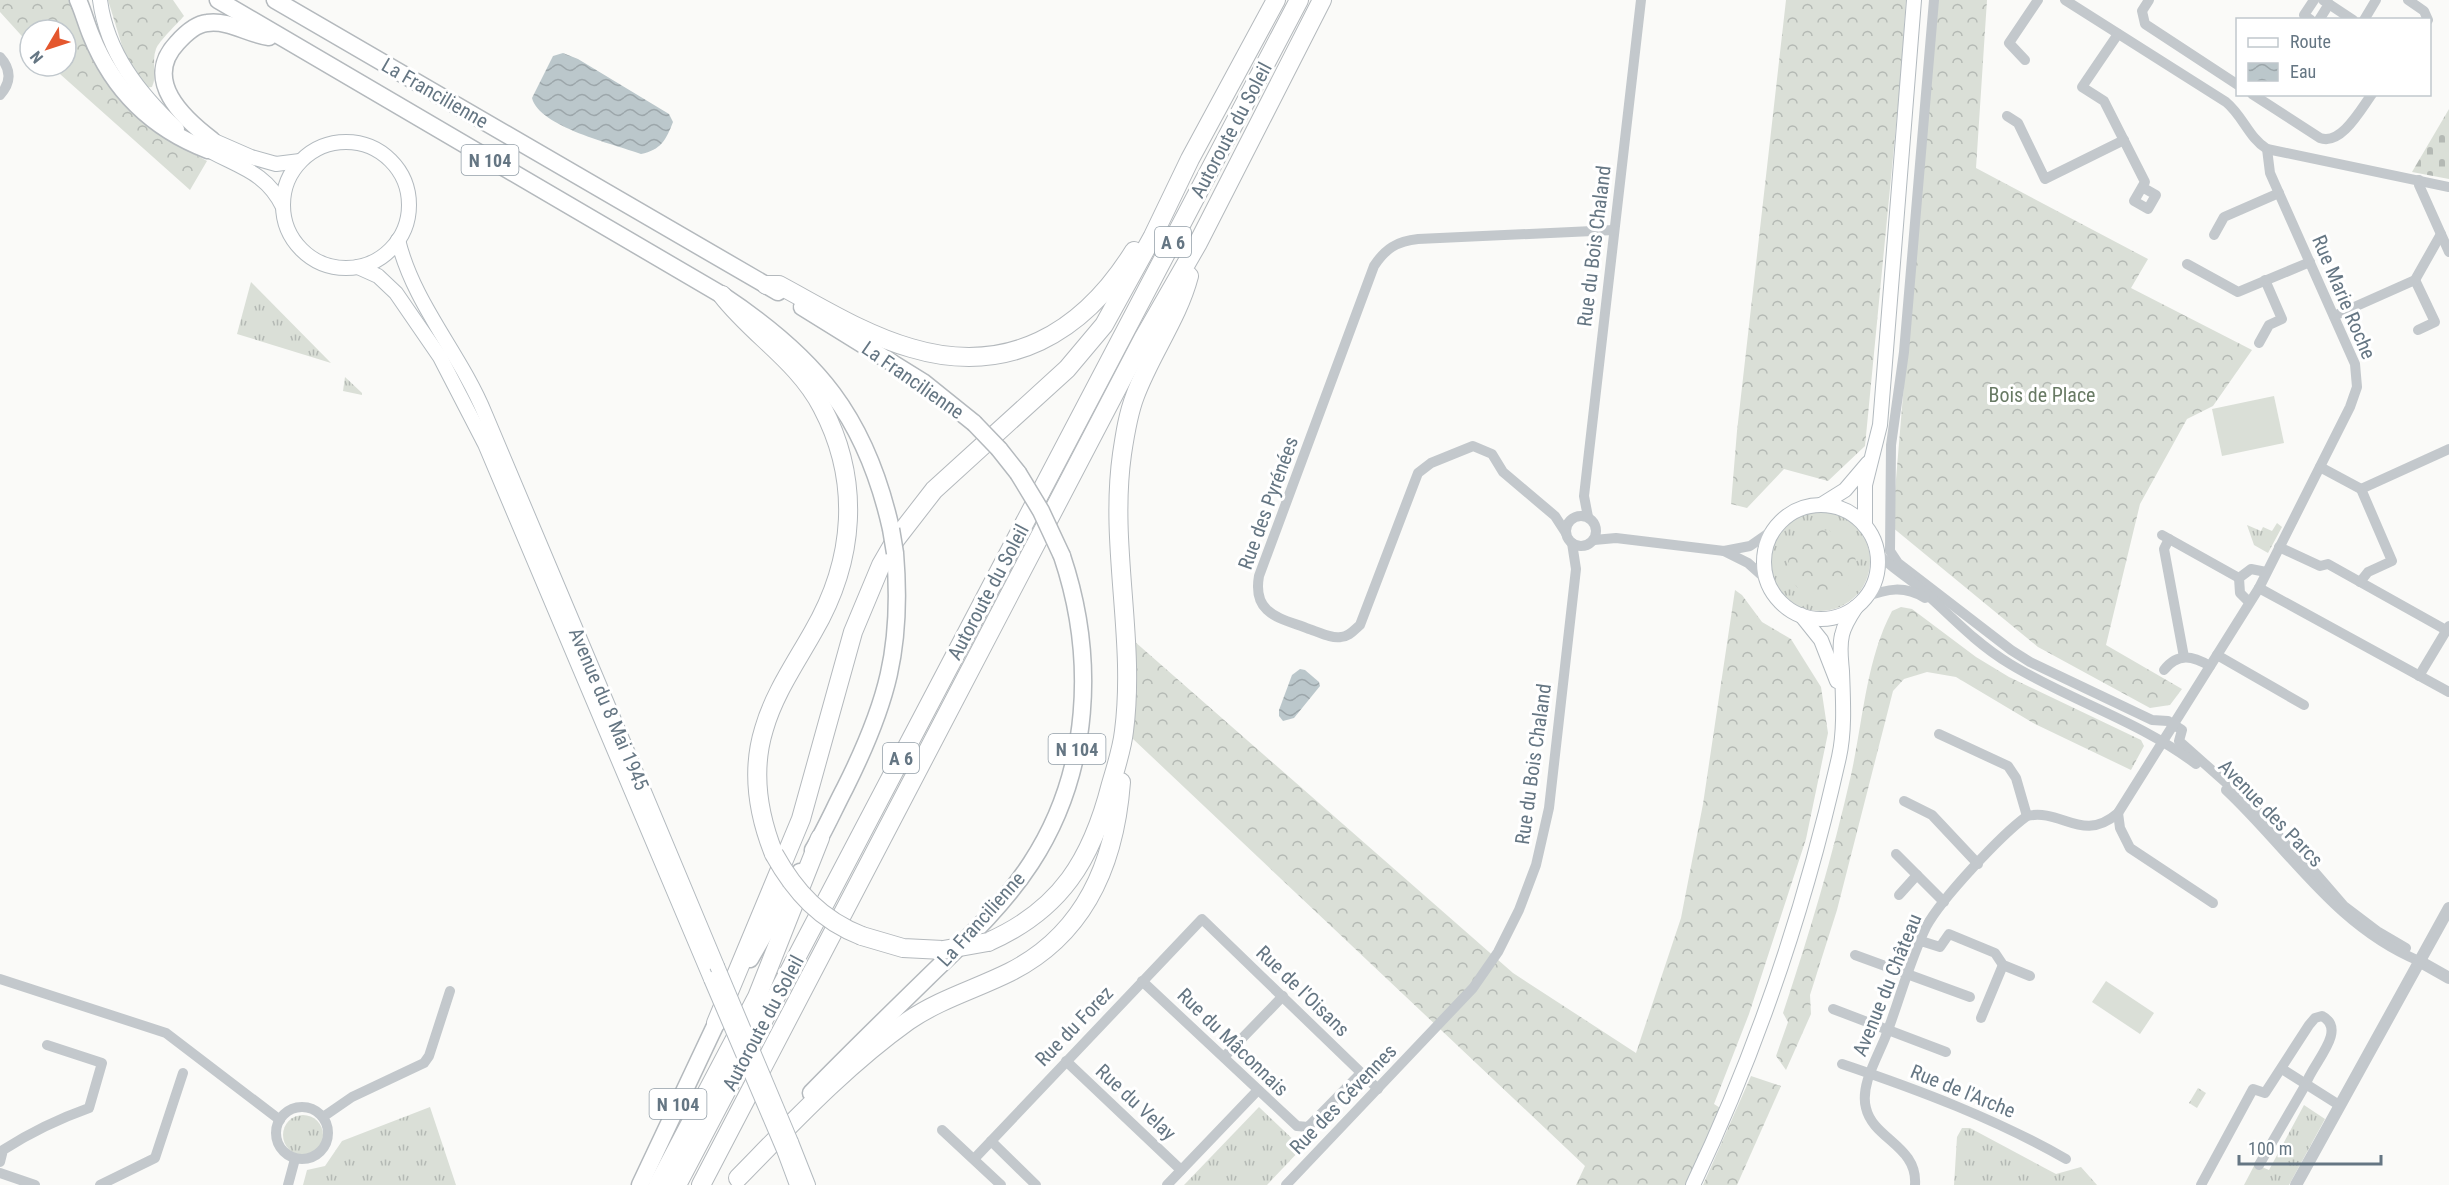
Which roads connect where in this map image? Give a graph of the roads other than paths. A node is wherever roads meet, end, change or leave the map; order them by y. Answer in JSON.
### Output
{"nodes":[{"id":1,"x":78,"y":0,"type":"edge"},
{"id":2,"x":100,"y":0,"type":"edge"},
{"id":3,"x":106,"y":0,"type":"edge"},
{"id":4,"x":218,"y":0,"type":"edge"},
{"id":5,"x":275,"y":0,"type":"edge"},
{"id":6,"x":1276,"y":0,"type":"edge"},
{"id":7,"x":1299,"y":0,"type":"edge"},
{"id":8,"x":1322,"y":0,"type":"edge"},
{"id":9,"x":1641,"y":0,"type":"edge"},
{"id":10,"x":1914,"y":0,"type":"edge"},
{"id":11,"x":1934,"y":0,"type":"edge"},
{"id":12,"x":2038,"y":0,"type":"edge"},
{"id":13,"x":2065,"y":0,"type":"edge"},
{"id":14,"x":2149,"y":0,"type":"edge"},
{"id":15,"x":2314,"y":0,"type":"edge"},
{"id":16,"x":2376,"y":0,"type":"edge"},
{"id":17,"x":2409,"y":0,"type":"edge"},
{"id":18,"x":2326,"y":2,"type":"edge"},
{"id":19,"x":2308,"y":18,"type":"edge"},
{"id":20,"x":2320,"y":18,"type":"edge"},
{"id":21,"x":2350,"y":18,"type":"edge"},
{"id":22,"x":2365,"y":18,"type":"edge"},
{"id":23,"x":2427,"y":18,"type":"edge"},
{"id":24,"x":2118,"y":34,"type":"junction"},
{"id":25,"x":286,"y":39,"type":"junction"},
{"id":26,"x":0,"y":57,"type":"edge"},
{"id":27,"x":2025,"y":60,"type":"dead end"},
{"id":28,"x":2236,"y":84,"type":"edge"},
{"id":29,"x":0,"y":95,"type":"edge"},
{"id":30,"x":2255,"y":96,"type":"edge"},
{"id":31,"x":2370,"y":96,"type":"edge"},
{"id":32,"x":2007,"y":116,"type":"dead end"},
{"id":33,"x":2124,"y":140,"type":"junction"},
{"id":34,"x":210,"y":145,"type":"junction"},
{"id":35,"x":2267,"y":149,"type":"junction"},
{"id":36,"x":1190,"y":159,"type":"junction"},
{"id":37,"x":300,"y":161,"type":"junction"},
{"id":38,"x":2419,"y":180,"type":"junction"},
{"id":39,"x":2142,"y":187,"type":"dead end"},
{"id":40,"x":2449,"y":187,"type":"edge"},
{"id":41,"x":2279,"y":193,"type":"junction"},
{"id":42,"x":283,"y":207,"type":"junction"},
{"id":43,"x":1614,"y":230,"type":"junction"},
{"id":44,"x":2441,"y":234,"type":"junction"},
{"id":45,"x":2214,"y":235,"type":"dead end"},
{"id":46,"x":398,"y":240,"type":"junction"},
{"id":47,"x":1198,"y":243,"type":"junction"},
{"id":48,"x":2449,"y":252,"type":"edge"},
{"id":49,"x":2310,"y":262,"type":"junction"},
{"id":50,"x":2187,"y":264,"type":"dead end"},
{"id":51,"x":358,"y":267,"type":"junction"},
{"id":52,"x":2265,"y":280,"type":"junction"},
{"id":53,"x":2415,"y":280,"type":"junction"},
{"id":54,"x":766,"y":285,"type":"junction"},
{"id":55,"x":723,"y":295,"type":"junction"},
{"id":56,"x":2334,"y":316,"type":"junction"},
{"id":57,"x":2418,"y":330,"type":"dead end"},
{"id":58,"x":2259,"y":343,"type":"dead end"},
{"id":59,"x":2449,"y":448,"type":"edge"},
{"id":60,"x":1874,"y":453,"type":"junction"},
{"id":61,"x":2320,"y":467,"type":"junction"},
{"id":62,"x":2361,"y":489,"type":"junction"},
{"id":63,"x":1584,"y":496,"type":"junction"},
{"id":64,"x":1821,"y":505,"type":"junction"},
{"id":65,"x":1555,"y":516,"type":"junction"},
{"id":66,"x":1574,"y":518,"type":"junction"},
{"id":67,"x":1591,"y":521,"type":"junction"},
{"id":68,"x":1865,"y":526,"type":"junction"},
{"id":69,"x":1773,"y":530,"type":"junction"},
{"id":70,"x":1569,"y":538,"type":"junction"},
{"id":71,"x":1616,"y":538,"type":"junction"},
{"id":72,"x":1590,"y":542,"type":"junction"},
{"id":73,"x":2279,"y":547,"type":"junction"},
{"id":74,"x":1724,"y":551,"type":"junction"},
{"id":75,"x":1877,"y":552,"type":"junction"},
{"id":76,"x":1575,"y":569,"type":"junction"},
{"id":77,"x":2266,"y":572,"type":"junction"},
{"id":78,"x":2239,"y":578,"type":"junction"},
{"id":79,"x":1767,"y":580,"type":"junction"},
{"id":80,"x":2360,"y":582,"type":"junction"},
{"id":81,"x":2259,"y":588,"type":"junction"},
{"id":82,"x":1861,"y":602,"type":"junction"},
{"id":83,"x":2249,"y":602,"type":"junction"},
{"id":84,"x":1937,"y":606,"type":"junction"},
{"id":85,"x":1801,"y":615,"type":"junction"},
{"id":86,"x":2448,"y":628,"type":"edge"},
{"id":87,"x":2217,"y":655,"type":"junction"},
{"id":88,"x":2184,"y":657,"type":"junction"},
{"id":89,"x":2210,"y":666,"type":"junction"},
{"id":90,"x":2164,"y":670,"type":"dead end"},
{"id":91,"x":2420,"y":676,"type":"junction"},
{"id":92,"x":2449,"y":692,"type":"edge"},
{"id":93,"x":1843,"y":704,"type":"junction"},
{"id":94,"x":2304,"y":705,"type":"dead end"},
{"id":95,"x":2172,"y":724,"type":"junction"},
{"id":96,"x":1124,"y":732,"type":"junction"},
{"id":97,"x":1939,"y":734,"type":"dead end"},
{"id":98,"x":2162,"y":740,"type":"junction"},
{"id":99,"x":1904,"y":801,"type":"dead end"},
{"id":100,"x":1920,"y":809,"type":"junction"},
{"id":101,"x":2118,"y":813,"type":"junction"},
{"id":102,"x":2027,"y":816,"type":"junction"},
{"id":103,"x":1916,"y":822,"type":"dead end"},
{"id":104,"x":820,"y":838,"type":"junction"},
{"id":105,"x":1896,"y":854,"type":"dead end"},
{"id":106,"x":1978,"y":864,"type":"junction"},
{"id":107,"x":1917,"y":875,"type":"junction"},
{"id":108,"x":1899,"y":895,"type":"dead end"},
{"id":109,"x":1944,"y":902,"type":"junction"},
{"id":110,"x":2213,"y":903,"type":"dead end"},
{"id":111,"x":2449,"y":908,"type":"edge"},
{"id":112,"x":1202,"y":919,"type":"joint"},
{"id":113,"x":1921,"y":940,"type":"junction"},
{"id":114,"x":2406,"y":948,"type":"dead end"},
{"id":115,"x":1855,"y":955,"type":"dead end"},
{"id":116,"x":2419,"y":961,"type":"junction"},
{"id":117,"x":2003,"y":965,"type":"junction"},
{"id":118,"x":1908,"y":974,"type":"junction"},
{"id":119,"x":2030,"y":976,"type":"dead end"},
{"id":120,"x":2449,"y":978,"type":"edge"},
{"id":121,"x":0,"y":979,"type":"edge"},
{"id":122,"x":1142,"y":981,"type":"junction"},
{"id":123,"x":450,"y":991,"type":"dead end"},
{"id":124,"x":1283,"y":996,"type":"junction"},
{"id":125,"x":1970,"y":997,"type":"dead end"},
{"id":126,"x":1833,"y":1009,"type":"dead end"},
{"id":127,"x":1981,"y":1018,"type":"dead end"},
{"id":128,"x":716,"y":1023,"type":"junction"},
{"id":129,"x":1888,"y":1029,"type":"junction"},
{"id":130,"x":1426,"y":1039,"type":"joint"},
{"id":131,"x":47,"y":1045,"type":"dead end"},
{"id":132,"x":1946,"y":1052,"type":"dead end"},
{"id":133,"x":1224,"y":1057,"type":"junction"},
{"id":134,"x":1066,"y":1061,"type":"junction"},
{"id":135,"x":1842,"y":1064,"type":"dead end"},
{"id":136,"x":2282,"y":1069,"type":"junction"},
{"id":137,"x":183,"y":1073,"type":"dead end"},
{"id":138,"x":1361,"y":1073,"type":"junction"},
{"id":139,"x":1871,"y":1074,"type":"junction"},
{"id":140,"x":2306,"y":1084,"type":"junction"},
{"id":141,"x":1378,"y":1089,"type":"junction"},
{"id":142,"x":1257,"y":1090,"type":"junction"},
{"id":143,"x":2339,"y":1105,"type":"junction"},
{"id":144,"x":323,"y":1117,"type":"junction"},
{"id":145,"x":279,"y":1120,"type":"junction"},
{"id":146,"x":1301,"y":1128,"type":"joint"},
{"id":147,"x":942,"y":1130,"type":"dead end"},
{"id":148,"x":991,"y":1141,"type":"junction"},
{"id":149,"x":788,"y":1146,"type":"junction"},
{"id":150,"x":295,"y":1159,"type":"junction"},
{"id":151,"x":974,"y":1159,"type":"junction"},
{"id":152,"x":2066,"y":1159,"type":"dead end"},
{"id":153,"x":0,"y":1162,"type":"edge"},
{"id":154,"x":2259,"y":1165,"type":"dead end"},
{"id":155,"x":1181,"y":1170,"type":"junction"},
{"id":156,"x":0,"y":1173,"type":"edge"},
{"id":157,"x":735,"y":1181,"type":"edge"},
{"id":158,"x":35,"y":1185,"type":"edge"},
{"id":159,"x":100,"y":1185,"type":"edge"},
{"id":160,"x":288,"y":1185,"type":"edge"},
{"id":161,"x":640,"y":1185,"type":"edge"},
{"id":162,"x":658,"y":1185,"type":"edge"},
{"id":163,"x":677,"y":1185,"type":"edge"},
{"id":164,"x":701,"y":1185,"type":"edge"},
{"id":165,"x":797,"y":1185,"type":"edge"},
{"id":166,"x":808,"y":1185,"type":"edge"},
{"id":167,"x":1001,"y":1185,"type":"edge"},
{"id":168,"x":1036,"y":1185,"type":"edge"},
{"id":169,"x":1167,"y":1185,"type":"edge"},
{"id":170,"x":1286,"y":1185,"type":"edge"},
{"id":171,"x":1693,"y":1185,"type":"edge"},
{"id":172,"x":1915,"y":1185,"type":"edge"},
{"id":173,"x":2200,"y":1185,"type":"edge"},
{"id":174,"x":2296,"y":1185,"type":"edge"}],
"edges":[{"from":1,"to":34,"type":"highway"},
{"from":2,"to":34,"type":"main road","name":"Avenue du 8 Mai 1945"},
{"from":3,"to":34,"type":"main road","name":"Avenue du 8 Mai 1945"},
{"from":4,"to":25,"type":"highway","name":"La Francilienne","number":"N 104"},
{"from":5,"to":54,"type":"highway","name":"La Francilienne","number":"N 104"},
{"from":6,"to":36,"type":"highway"},
{"from":7,"to":163,"type":"highway","name":"Autoroute du Soleil","number":"A 6"},
{"from":8,"to":47,"type":"highway","name":"Autoroute du Soleil","number":"A 6"},
{"from":9,"to":43,"type":"street","name":"Rue du Bois Chaland"},
{"from":10,"to":60,"type":"main road"},
{"from":11,"to":95,"type":"street"},
{"from":12,"to":27,"type":"street"},
{"from":13,"to":24,"type":"street"},
{"from":14,"to":28,"type":"street"},
{"from":15,"to":19,"type":"street"},
{"from":16,"to":22,"type":"street"},
{"from":17,"to":23,"type":"street"},
{"from":18,"to":20,"type":"street"},
{"from":18,"to":21,"type":"street"},
{"from":24,"to":33,"type":"street"},
{"from":24,"to":35,"type":"street"},
{"from":25,"to":34,"type":"highway"},
{"from":25,"to":55,"type":"highway","name":"La Francilienne","number":"N 104"},
{"from":26,"to":29,"type":"street"},
{"from":30,"to":31,"type":"street"},
{"from":32,"to":33,"type":"street"},
{"from":33,"to":39,"type":"street"},
{"from":34,"to":37,"type":"main road","name":"Avenue du 8 Mai 1945"},
{"from":34,"to":42,"type":"main road","name":"Avenue du 8 Mai 1945"},
{"from":35,"to":38,"type":"street"},
{"from":35,"to":41,"type":"street","name":"Rue Marie Roche"},
{"from":36,"to":54,"type":"highway"},
{"from":36,"to":128,"type":"highway"},
{"from":37,"to":42,"type":"main road","name":"Avenue du 8 Mai 1945"},
{"from":37,"to":46,"type":"main road","name":"Avenue du 8 Mai 1945"},
{"from":38,"to":40,"type":"street"},
{"from":38,"to":44,"type":"street"},
{"from":41,"to":45,"type":"street"},
{"from":41,"to":49,"type":"street","name":"Rue Marie Roche"},
{"from":42,"to":51,"type":"main road","name":"Avenue du 8 Mai 1945"},
{"from":43,"to":63,"type":"street","name":"Rue du Bois Chaland"},
{"from":43,"to":65,"type":"street","name":"Rue des Pyrénées"},
{"from":44,"to":48,"type":"street"},
{"from":44,"to":53,"type":"street"},
{"from":46,"to":51,"type":"main road","name":"Avenue du 8 Mai 1945"},
{"from":46,"to":149,"type":"main road","name":"Avenue du 8 Mai 1945","bridge":true},
{"from":47,"to":96,"type":"highway"},
{"from":47,"to":164,"type":"highway","name":"Autoroute du Soleil","number":"A 6"},
{"from":49,"to":52,"type":"street"},
{"from":49,"to":56,"type":"street","name":"Rue Marie Roche"},
{"from":50,"to":52,"type":"street"},
{"from":51,"to":149,"type":"main road","name":"Avenue du 8 Mai 1945","bridge":true},
{"from":52,"to":58,"type":"street"},
{"from":53,"to":56,"type":"street"},
{"from":53,"to":57,"type":"street"},
{"from":54,"to":157,"type":"highway","name":"La Francilienne","number":"N 104","bridge":true},
{"from":55,"to":96,"type":"highway","bridge":true},
{"from":55,"to":104,"type":"highway","name":"La Francilienne","number":"N 104","bridge":true},
{"from":56,"to":61,"type":"street","name":"Rue Marie Roche"},
{"from":59,"to":62,"type":"street"},
{"from":60,"to":64,"type":"main road"},
{"from":60,"to":68,"type":"main road"},
{"from":61,"to":62,"type":"street"},
{"from":61,"to":73,"type":"street","name":"Rue Marie Roche"},
{"from":62,"to":80,"type":"street"},
{"from":63,"to":66,"type":"street","name":"Rue du Bois Chaland"},
{"from":63,"to":67,"type":"street","name":"Rue du Bois Chaland"},
{"from":64,"to":68,"type":"main road"},
{"from":64,"to":69,"type":"main road"},
{"from":65,"to":66,"type":"street","name":"Rue des Pyrénées"},
{"from":65,"to":70,"type":"street","name":"Rue des Pyrénées"},
{"from":66,"to":67,"type":"street","name":"Rue des Pyrénées"},
{"from":66,"to":70,"type":"street","name":"Rue du Bois Chaland"},
{"from":67,"to":71,"type":"street"},
{"from":67,"to":72,"type":"street","name":"Rue du Bois Chaland"},
{"from":68,"to":75,"type":"main road"},
{"from":69,"to":74,"type":"street"},
{"from":69,"to":79,"type":"main road"},
{"from":70,"to":72,"type":"street"},
{"from":70,"to":76,"type":"street"},
{"from":71,"to":72,"type":"street"},
{"from":71,"to":74,"type":"street"},
{"from":72,"to":76,"type":"street"},
{"from":73,"to":77,"type":"street","name":"Rue Marie Roche"},
{"from":73,"to":80,"type":"street"},
{"from":74,"to":79,"type":"street"},
{"from":75,"to":82,"type":"main road"},
{"from":75,"to":84,"type":"street","name":"Avenue des Parcs"},
{"from":76,"to":130,"type":"street","name":"Rue du Bois Chaland"},
{"from":77,"to":78,"type":"street"},
{"from":77,"to":81,"type":"street","name":"Rue Marie Roche"},
{"from":78,"to":83,"type":"street"},
{"from":78,"to":88,"type":"street"},
{"from":79,"to":85,"type":"main road"},
{"from":80,"to":86,"type":"street"},
{"from":81,"to":83,"type":"street","name":"Rue Marie Roche"},
{"from":81,"to":91,"type":"street"},
{"from":82,"to":84,"type":"street","name":"Avenue des Parcs"},
{"from":82,"to":85,"type":"main road"},
{"from":82,"to":93,"type":"main road"},
{"from":83,"to":87,"type":"street","name":"Rue Marie Roche"},
{"from":84,"to":98,"type":"street","name":"Avenue des Parcs"},
{"from":85,"to":93,"type":"main road"},
{"from":86,"to":91,"type":"street"},
{"from":87,"to":89,"type":"street","name":"Rue Marie Roche"},
{"from":87,"to":94,"type":"street"},
{"from":88,"to":89,"type":"street"},
{"from":88,"to":90,"type":"street"},
{"from":89,"to":95,"type":"street","name":"Rue Marie Roche"},
{"from":91,"to":92,"type":"street"},
{"from":93,"to":171,"type":"main road"},
{"from":95,"to":98,"type":"street","name":"Rue Marie Roche"},
{"from":95,"to":114,"type":"street"},
{"from":96,"to":157,"type":"highway"},
{"from":97,"to":102,"type":"street"},
{"from":98,"to":101,"type":"street"},
{"from":98,"to":116,"type":"street","name":"Avenue des Parcs"},
{"from":99,"to":100,"type":"street"},
{"from":100,"to":103,"type":"street"},
{"from":100,"to":106,"type":"street"},
{"from":101,"to":102,"type":"street"},
{"from":101,"to":110,"type":"street"},
{"from":102,"to":106,"type":"street","name":"Avenue du Château"},
{"from":104,"to":128,"type":"highway","name":"La Francilienne","number":"N 104"},
{"from":104,"to":162,"type":"highway"},
{"from":105,"to":107,"type":"street"},
{"from":106,"to":109,"type":"street","name":"Avenue du Château"},
{"from":107,"to":108,"type":"street"},
{"from":107,"to":109,"type":"street"},
{"from":109,"to":113,"type":"street","name":"Avenue du Château"},
{"from":111,"to":116,"type":"street"},
{"from":112,"to":122,"type":"street","name":"Rue du Forez"},
{"from":112,"to":124,"type":"street","name":"Rue de l'Oisans"},
{"from":113,"to":117,"type":"street"},
{"from":113,"to":118,"type":"street","name":"Avenue du Château"},
{"from":115,"to":118,"type":"street"},
{"from":116,"to":120,"type":"street","name":"Avenue des Parcs"},
{"from":116,"to":143,"type":"street"},
{"from":117,"to":119,"type":"street"},
{"from":117,"to":127,"type":"street"},
{"from":118,"to":125,"type":"street"},
{"from":118,"to":129,"type":"street","name":"Avenue du Château"},
{"from":121,"to":145,"type":"street"},
{"from":122,"to":133,"type":"street","name":"Rue du Mâconnais"},
{"from":122,"to":134,"type":"street","name":"Rue du Forez"},
{"from":123,"to":144,"type":"street"},
{"from":124,"to":133,"type":"street"},
{"from":124,"to":138,"type":"street","name":"Rue de l'Oisans"},
{"from":126,"to":129,"type":"street"},
{"from":128,"to":161,"type":"highway","name":"La Francilienne","number":"N 104"},
{"from":129,"to":132,"type":"street"},
{"from":129,"to":139,"type":"street","name":"Avenue du Château"},
{"from":130,"to":141,"type":"street","name":"Rue des Cévennes"},
{"from":131,"to":153,"type":"street"},
{"from":133,"to":142,"type":"street","name":"Rue du Mâconnais"},
{"from":134,"to":148,"type":"street","name":"Rue du Forez"},
{"from":134,"to":155,"type":"street","name":"Rue du Velay"},
{"from":135,"to":139,"type":"street","name":"Rue de l'Arche"},
{"from":136,"to":140,"type":"street"},
{"from":136,"to":140,"type":"street"},
{"from":136,"to":173,"type":"street"},
{"from":137,"to":159,"type":"street"},
{"from":138,"to":141,"type":"street","name":"Rue de l'Oisans"},
{"from":138,"to":146,"type":"street","name":"Rue des Cévennes"},
{"from":139,"to":152,"type":"street","name":"Rue de l'Arche"},
{"from":139,"to":172,"type":"street","name":"Avenue du Château"},
{"from":140,"to":143,"type":"street"},
{"from":140,"to":154,"type":"street"},
{"from":141,"to":170,"type":"street","name":"Rue des Cévennes"},
{"from":142,"to":146,"type":"street","name":"Rue du Mâconnais"},
{"from":142,"to":155,"type":"street"},
{"from":143,"to":174,"type":"street"},
{"from":144,"to":145,"type":"street"},
{"from":144,"to":150,"type":"street"},
{"from":145,"to":150,"type":"street"},
{"from":147,"to":151,"type":"street"},
{"from":148,"to":151,"type":"street","name":"Rue du Forez"},
{"from":148,"to":168,"type":"street"},
{"from":149,"to":165,"type":"main road","name":"Avenue du 8 Mai 1945"},
{"from":149,"to":166,"type":"main road","name":"Avenue du 8 Mai 1945"},
{"from":150,"to":160,"type":"street"},
{"from":151,"to":167,"type":"street"},
{"from":155,"to":169,"type":"street"},
{"from":156,"to":158,"type":"street"}]}
